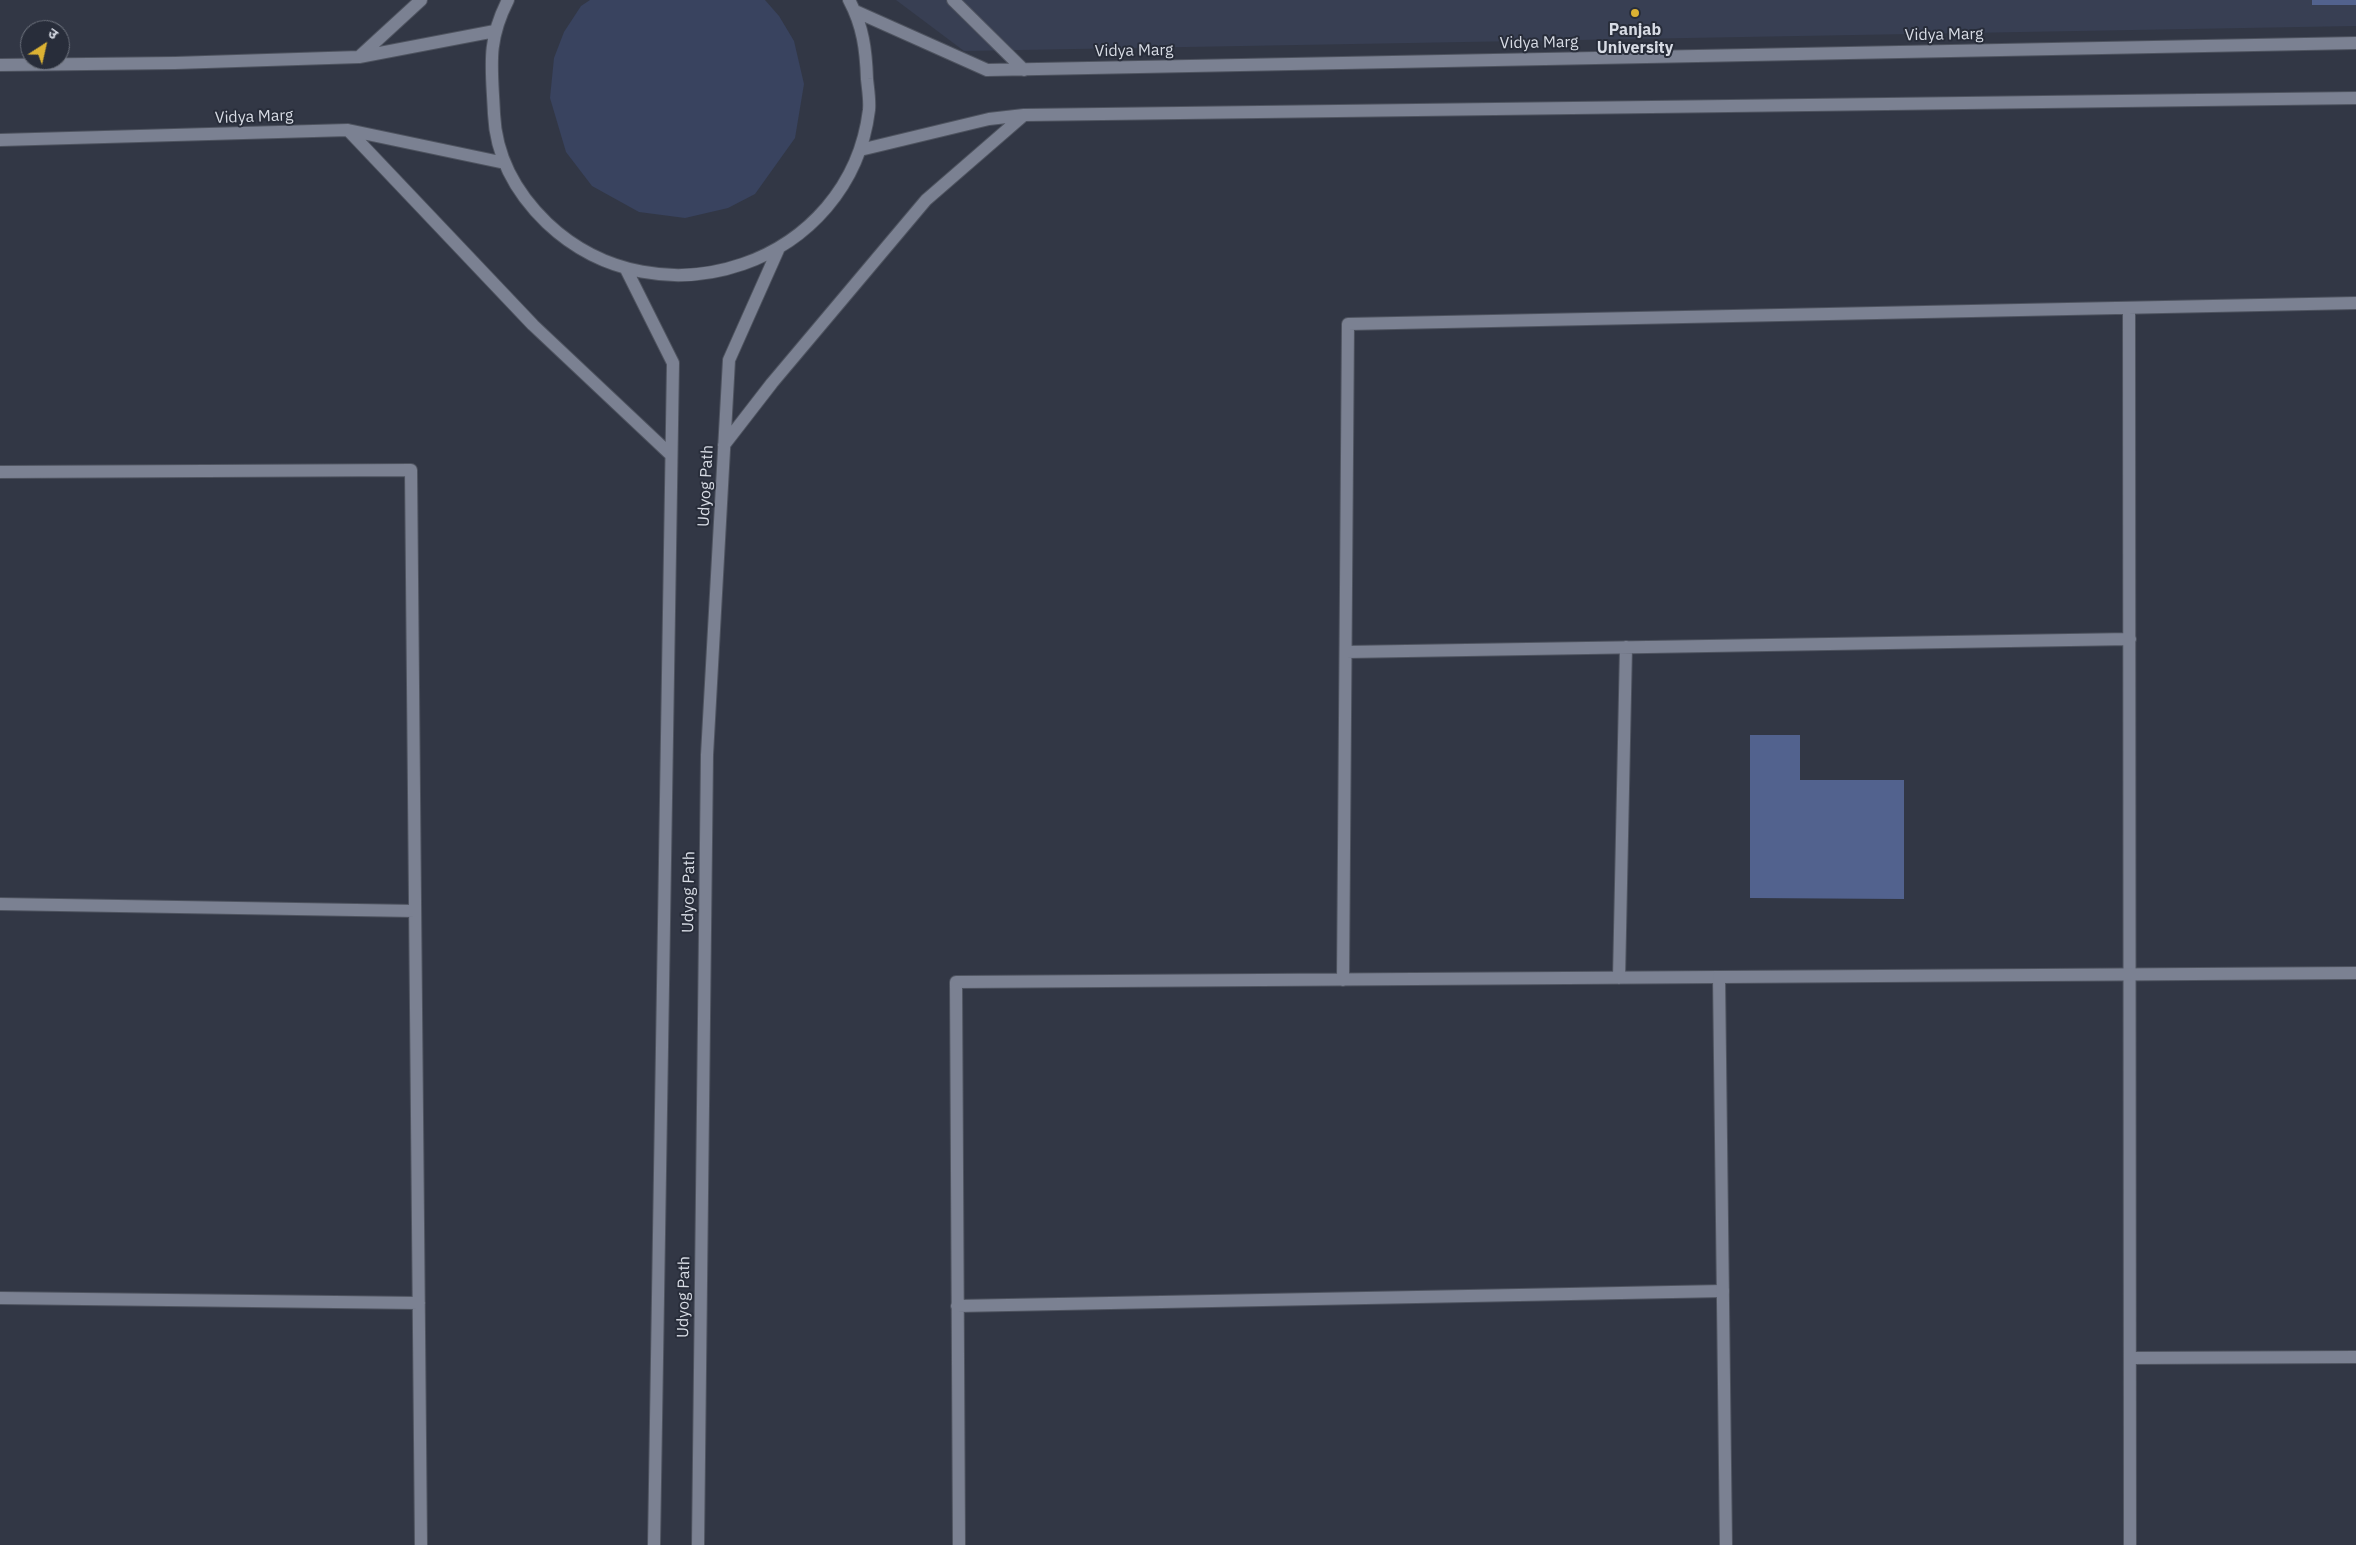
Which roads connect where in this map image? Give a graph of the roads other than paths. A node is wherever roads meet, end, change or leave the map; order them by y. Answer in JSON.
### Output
{"nodes":[{"id":1,"x":421,"y":0,"type":"edge"},
{"id":2,"x":508,"y":0,"type":"edge"},
{"id":3,"x":953,"y":0,"type":"edge"},
{"id":4,"x":852,"y":6,"type":"edge"},
{"id":5,"x":495,"y":31,"type":"junction"},
{"id":6,"x":2356,"y":43,"type":"edge"},
{"id":7,"x":359,"y":56,"type":"junction"},
{"id":8,"x":0,"y":66,"type":"edge"},
{"id":9,"x":1024,"y":70,"type":"junction"},
{"id":10,"x":2356,"y":98,"type":"edge"},
{"id":11,"x":1024,"y":114,"type":"junction"},
{"id":12,"x":348,"y":130,"type":"junction"},
{"id":13,"x":0,"y":140,"type":"edge"},
{"id":14,"x":860,"y":150,"type":"junction"},
{"id":15,"x":505,"y":163,"type":"junction"},
{"id":16,"x":778,"y":250,"type":"junction"},
{"id":17,"x":626,"y":269,"type":"junction"},
{"id":18,"x":2356,"y":303,"type":"edge"},
{"id":19,"x":2129,"y":308,"type":"junction"},
{"id":20,"x":724,"y":445,"type":"junction"},
{"id":21,"x":671,"y":455,"type":"junction"},
{"id":22,"x":0,"y":472,"type":"edge"},
{"id":23,"x":2130,"y":639,"type":"junction"},
{"id":24,"x":1626,"y":647,"type":"junction"},
{"id":25,"x":1346,"y":652,"type":"junction"},
{"id":26,"x":0,"y":904,"type":"edge"},
{"id":27,"x":415,"y":911,"type":"junction"},
{"id":28,"x":2356,"y":973,"type":"edge"},
{"id":29,"x":2129,"y":975,"type":"junction"},
{"id":30,"x":1719,"y":977,"type":"junction"},
{"id":31,"x":1619,"y":978,"type":"junction"},
{"id":32,"x":1343,"y":980,"type":"junction"},
{"id":33,"x":1723,"y":1291,"type":"junction"},
{"id":34,"x":0,"y":1298,"type":"edge"},
{"id":35,"x":418,"y":1303,"type":"junction"},
{"id":36,"x":958,"y":1306,"type":"junction"},
{"id":37,"x":2356,"y":1357,"type":"edge"},
{"id":38,"x":2130,"y":1358,"type":"junction"},
{"id":39,"x":421,"y":1545,"type":"edge"},
{"id":40,"x":654,"y":1545,"type":"edge"},
{"id":41,"x":698,"y":1545,"type":"edge"},
{"id":42,"x":959,"y":1545,"type":"edge"},
{"id":43,"x":1726,"y":1545,"type":"edge"},
{"id":44,"x":2130,"y":1545,"type":"edge"}],
"edges":[{"from":1,"to":7,"type":"street"},
{"from":2,"to":5,"type":"street"},
{"from":3,"to":9,"type":"street"},
{"from":4,"to":9,"type":"street","name":"Vidya Marg"},
{"from":4,"to":14,"type":"street"},
{"from":5,"to":7,"type":"street"},
{"from":5,"to":15,"type":"street"},
{"from":6,"to":9,"type":"street","name":"Vidya Marg"},
{"from":7,"to":8,"type":"street"},
{"from":10,"to":11,"type":"street"},
{"from":11,"to":14,"type":"street"},
{"from":11,"to":20,"type":"street"},
{"from":12,"to":13,"type":"street","name":"Vidya Marg"},
{"from":12,"to":15,"type":"street","name":"Vidya Marg"},
{"from":12,"to":21,"type":"street"},
{"from":14,"to":16,"type":"street"},
{"from":15,"to":17,"type":"street"},
{"from":16,"to":17,"type":"street"},
{"from":16,"to":20,"type":"street","name":"Udyog Path"},
{"from":17,"to":21,"type":"street","name":"Udyog Path"},
{"from":18,"to":19,"type":"street"},
{"from":19,"to":23,"type":"street"},
{"from":19,"to":25,"type":"street"},
{"from":20,"to":41,"type":"street","name":"Udyog Path"},
{"from":21,"to":40,"type":"street","name":"Udyog Path"},
{"from":22,"to":27,"type":"street"},
{"from":23,"to":24,"type":"street"},
{"from":23,"to":29,"type":"street"},
{"from":24,"to":25,"type":"street"},
{"from":24,"to":31,"type":"street"},
{"from":25,"to":32,"type":"street"},
{"from":26,"to":27,"type":"street"},
{"from":27,"to":35,"type":"street"},
{"from":28,"to":29,"type":"street"},
{"from":29,"to":30,"type":"street"},
{"from":29,"to":38,"type":"street"},
{"from":30,"to":31,"type":"street"},
{"from":30,"to":33,"type":"street"},
{"from":31,"to":32,"type":"street"},
{"from":32,"to":36,"type":"street"},
{"from":33,"to":36,"type":"street"},
{"from":33,"to":43,"type":"street"},
{"from":34,"to":35,"type":"street"},
{"from":35,"to":39,"type":"street"},
{"from":36,"to":42,"type":"street"},
{"from":37,"to":38,"type":"street"},
{"from":38,"to":44,"type":"street"}]}
